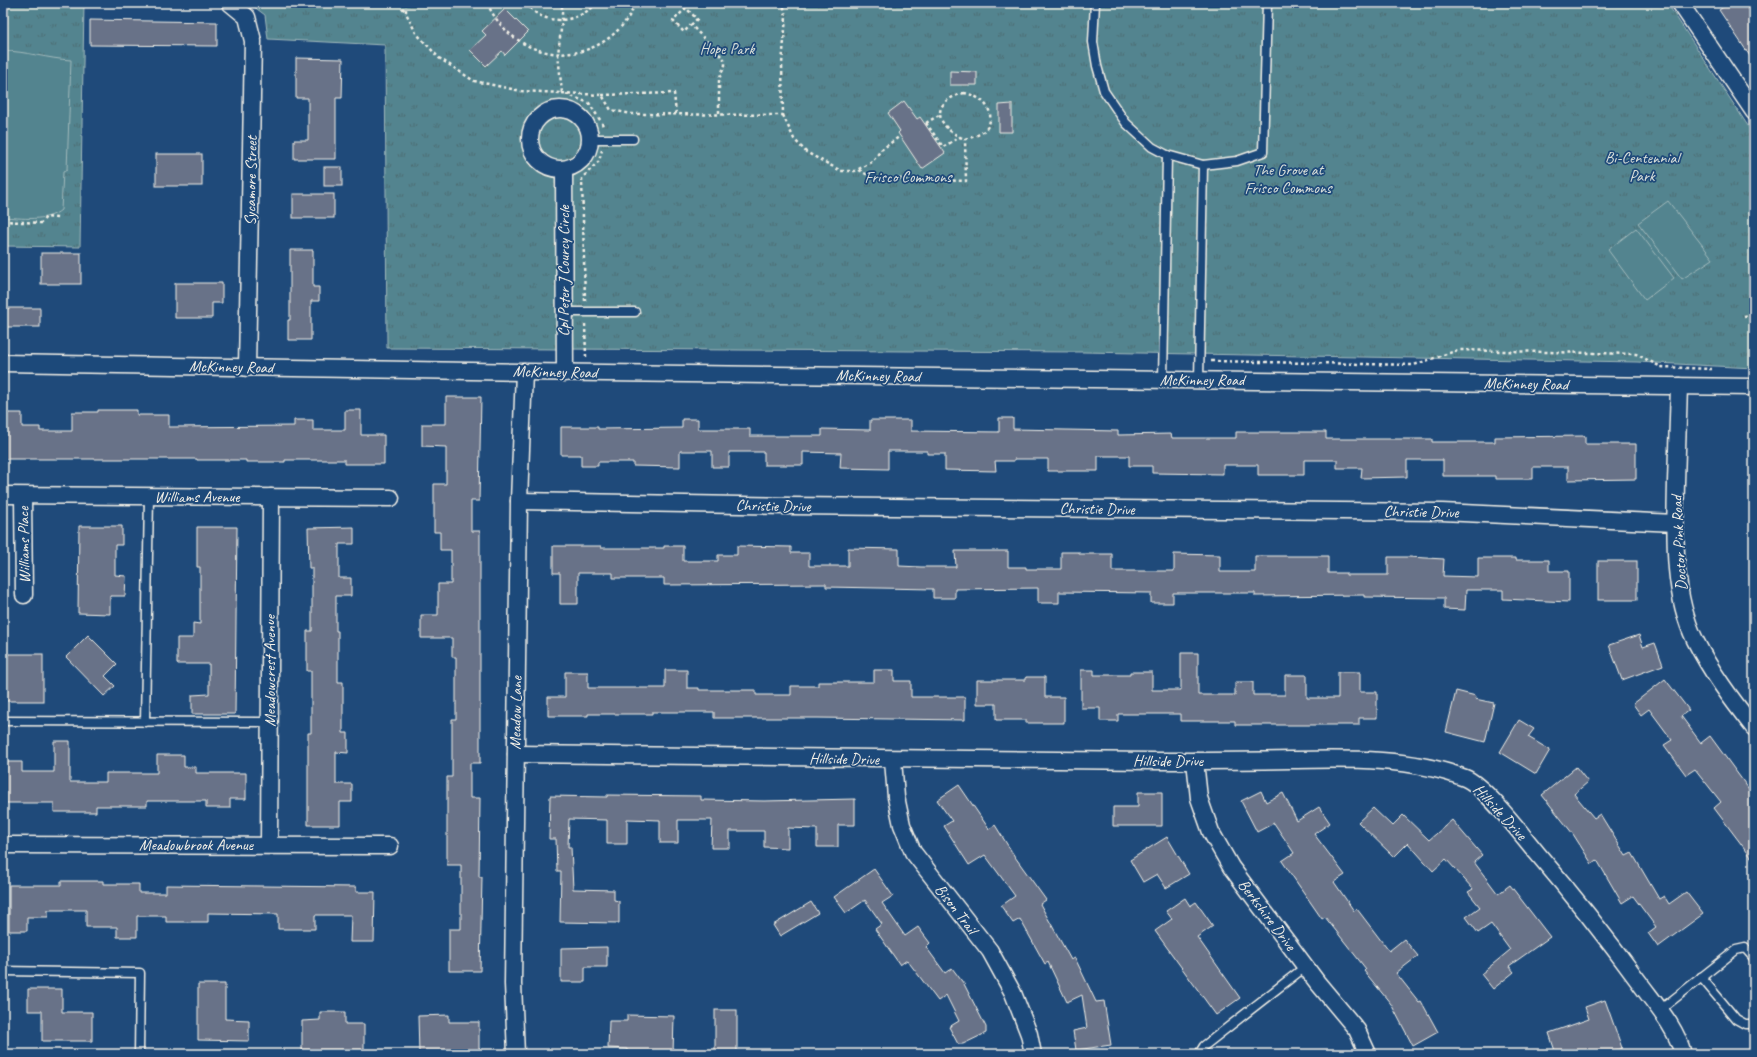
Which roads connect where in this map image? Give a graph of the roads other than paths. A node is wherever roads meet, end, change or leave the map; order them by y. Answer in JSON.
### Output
{"nodes":[{"id":1,"x":230,"y":3,"type":"edge"},
{"id":2,"x":1095,"y":3,"type":"edge"},
{"id":3,"x":1267,"y":3,"type":"edge"},
{"id":4,"x":1680,"y":3,"type":"edge"},
{"id":5,"x":1754,"y":112,"type":"edge"},
{"id":6,"x":598,"y":139,"type":"junction"},
{"id":7,"x":633,"y":139,"type":"dead end"},
{"id":8,"x":1167,"y":155,"type":"junction"},
{"id":9,"x":1203,"y":165,"type":"junction"},
{"id":10,"x":564,"y":169,"type":"junction"},
{"id":11,"x":565,"y":312,"type":"junction"},
{"id":12,"x":635,"y":312,"type":"dead end"},
{"id":13,"x":3,"y":363,"type":"edge"},
{"id":14,"x":247,"y":368,"type":"junction"},
{"id":15,"x":524,"y":372,"type":"junction"},
{"id":16,"x":565,"y":372,"type":"junction"},
{"id":17,"x":1163,"y":380,"type":"junction"},
{"id":18,"x":1199,"y":380,"type":"junction"},
{"id":19,"x":1679,"y":386,"type":"junction"},
{"id":20,"x":1754,"y":387,"type":"edge"},
{"id":21,"x":3,"y":495,"type":"edge"},
{"id":22,"x":23,"y":496,"type":"junction"},
{"id":23,"x":149,"y":496,"type":"junction"},
{"id":24,"x":271,"y":497,"type":"junction"},
{"id":25,"x":391,"y":498,"type":"dead end"},
{"id":26,"x":519,"y":501,"type":"junction"},
{"id":27,"x":1675,"y":522,"type":"junction"},
{"id":28,"x":24,"y":594,"type":"dead end"},
{"id":29,"x":3,"y":721,"type":"edge"},
{"id":30,"x":145,"y":722,"type":"junction"},
{"id":31,"x":270,"y":722,"type":"junction"},
{"id":32,"x":1754,"y":728,"type":"edge"},
{"id":33,"x":516,"y":754,"type":"junction"},
{"id":34,"x":893,"y":760,"type":"junction"},
{"id":35,"x":1195,"y":761,"type":"junction"},
{"id":36,"x":3,"y":844,"type":"edge"},
{"id":37,"x":269,"y":845,"type":"junction"},
{"id":38,"x":390,"y":846,"type":"dead end"},
{"id":39,"x":1754,"y":958,"type":"edge"},
{"id":40,"x":1305,"y":967,"type":"junction"},
{"id":41,"x":3,"y":971,"type":"edge"},
{"id":42,"x":1701,"y":977,"type":"junction"},
{"id":43,"x":1660,"y":1010,"type":"junction"},
{"id":44,"x":1754,"y":1024,"type":"edge"},
{"id":45,"x":140,"y":1054,"type":"edge"},
{"id":46,"x":516,"y":1054,"type":"edge"},
{"id":47,"x":1033,"y":1054,"type":"edge"},
{"id":48,"x":1199,"y":1054,"type":"edge"},
{"id":49,"x":1368,"y":1054,"type":"edge"},
{"id":50,"x":1683,"y":1054,"type":"edge"}],
"edges":[{"from":1,"to":14,"type":"street","name":"Sycamore Street"},
{"from":2,"to":8,"type":"lane"},
{"from":3,"to":9,"type":"lane"},
{"from":4,"to":5,"type":"street"},
{"from":6,"to":7,"type":"lane"},
{"from":6,"to":10,"type":"street"},
{"from":6,"to":10,"type":"street"},
{"from":8,"to":9,"type":"lane"},
{"from":8,"to":17,"type":"lane"},
{"from":9,"to":18,"type":"lane"},
{"from":10,"to":11,"type":"street","name":"Cpl Peter J Courcy Circle"},
{"from":11,"to":12,"type":"lane"},
{"from":11,"to":16,"type":"street","name":"Cpl Peter J Courcy Circle"},
{"from":13,"to":14,"type":"street","name":"McKinney Road"},
{"from":14,"to":15,"type":"street","name":"McKinney Road"},
{"from":15,"to":16,"type":"street","name":"McKinney Road"},
{"from":15,"to":26,"type":"street","name":"Meadow Lane"},
{"from":16,"to":17,"type":"street","name":"McKinney Road"},
{"from":17,"to":18,"type":"street","name":"McKinney Road"},
{"from":18,"to":19,"type":"street","name":"McKinney Road"},
{"from":19,"to":20,"type":"street","name":"McKinney Road"},
{"from":19,"to":27,"type":"street","name":"Doctor Pink Road"},
{"from":21,"to":22,"type":"street","name":"Williams Avenue"},
{"from":22,"to":23,"type":"street","name":"Williams Avenue"},
{"from":22,"to":28,"type":"street","name":"Williams Place"},
{"from":23,"to":24,"type":"street","name":"Williams Avenue"},
{"from":23,"to":30,"type":"lane"},
{"from":24,"to":25,"type":"street","name":"Williams Avenue"},
{"from":24,"to":31,"type":"street","name":"Meadowcrest Avenue"},
{"from":26,"to":27,"type":"street","name":"Christie Drive"},
{"from":26,"to":33,"type":"street","name":"Meadow Lane"},
{"from":27,"to":32,"type":"street","name":"Doctor Pink Road"},
{"from":29,"to":30,"type":"lane"},
{"from":30,"to":31,"type":"lane"},
{"from":31,"to":37,"type":"street","name":"Meadowcrest Avenue"},
{"from":33,"to":34,"type":"street","name":"Hillside Drive"},
{"from":33,"to":46,"type":"street","name":"Meadow Lane"},
{"from":34,"to":35,"type":"street","name":"Hillside Drive"},
{"from":34,"to":47,"type":"street","name":"Bison Trail"},
{"from":35,"to":40,"type":"street","name":"Berkshire Drive"},
{"from":35,"to":43,"type":"street","name":"Hillside Drive"},
{"from":36,"to":37,"type":"street","name":"Meadowbrook Avenue"},
{"from":37,"to":38,"type":"street","name":"Meadowbrook Avenue"},
{"from":39,"to":42,"type":"lane"},
{"from":40,"to":48,"type":"lane"},
{"from":40,"to":49,"type":"street","name":"Berkshire Drive"},
{"from":41,"to":45,"type":"lane"},
{"from":42,"to":43,"type":"lane"},
{"from":42,"to":44,"type":"lane"},
{"from":43,"to":50,"type":"street","name":"Hillside Drive"}]}
